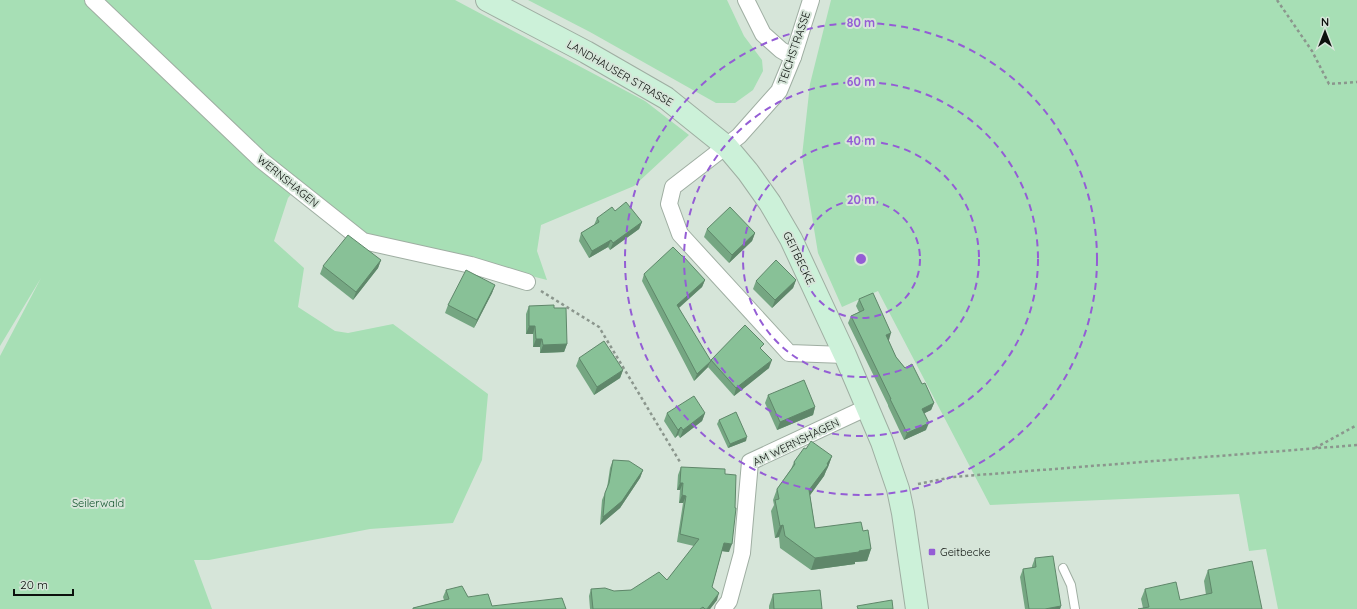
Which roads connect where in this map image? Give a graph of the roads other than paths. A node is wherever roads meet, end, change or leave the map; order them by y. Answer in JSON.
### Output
{"nodes":[{"id":1,"x":93,"y":0,"type":"edge"},
{"id":2,"x":487,"y":0,"type":"edge"},
{"id":3,"x":746,"y":0,"type":"edge"},
{"id":4,"x":811,"y":0,"type":"edge"},
{"id":5,"x":793,"y":57,"type":"junction"},
{"id":6,"x":727,"y":147,"type":"junction"},
{"id":7,"x":527,"y":282,"type":"road end"},
{"id":8,"x":845,"y":355,"type":"junction"},
{"id":9,"x":868,"y":407,"type":"junction"},
{"id":10,"x":1063,"y":568,"type":"dead end"},
{"id":11,"x":723,"y":609,"type":"edge"},
{"id":12,"x":917,"y":609,"type":"edge"},
{"id":13,"x":1075,"y":609,"type":"edge"}],
"edges":[{"from":1,"to":7,"type":"street","name":"WERNSHAGEN"},
{"from":2,"to":6,"type":"street","name":"LANDHAUSER STRASSE"},
{"from":3,"to":5,"type":"street"},
{"from":4,"to":5,"type":"street","name":"TEICHSTRASSE"},
{"from":5,"to":6,"type":"street","name":"TEICHSTRASSE"},
{"from":6,"to":8,"type":"street","name":"GEITBECKE"},
{"from":6,"to":8,"type":"street"},
{"from":8,"to":9,"type":"street","name":"GEITBECKE"},
{"from":9,"to":11,"type":"street","name":"AM WERNSHAGEN"},
{"from":9,"to":12,"type":"street","name":"GEITBECKE"},
{"from":10,"to":13,"type":"lane"}]}
